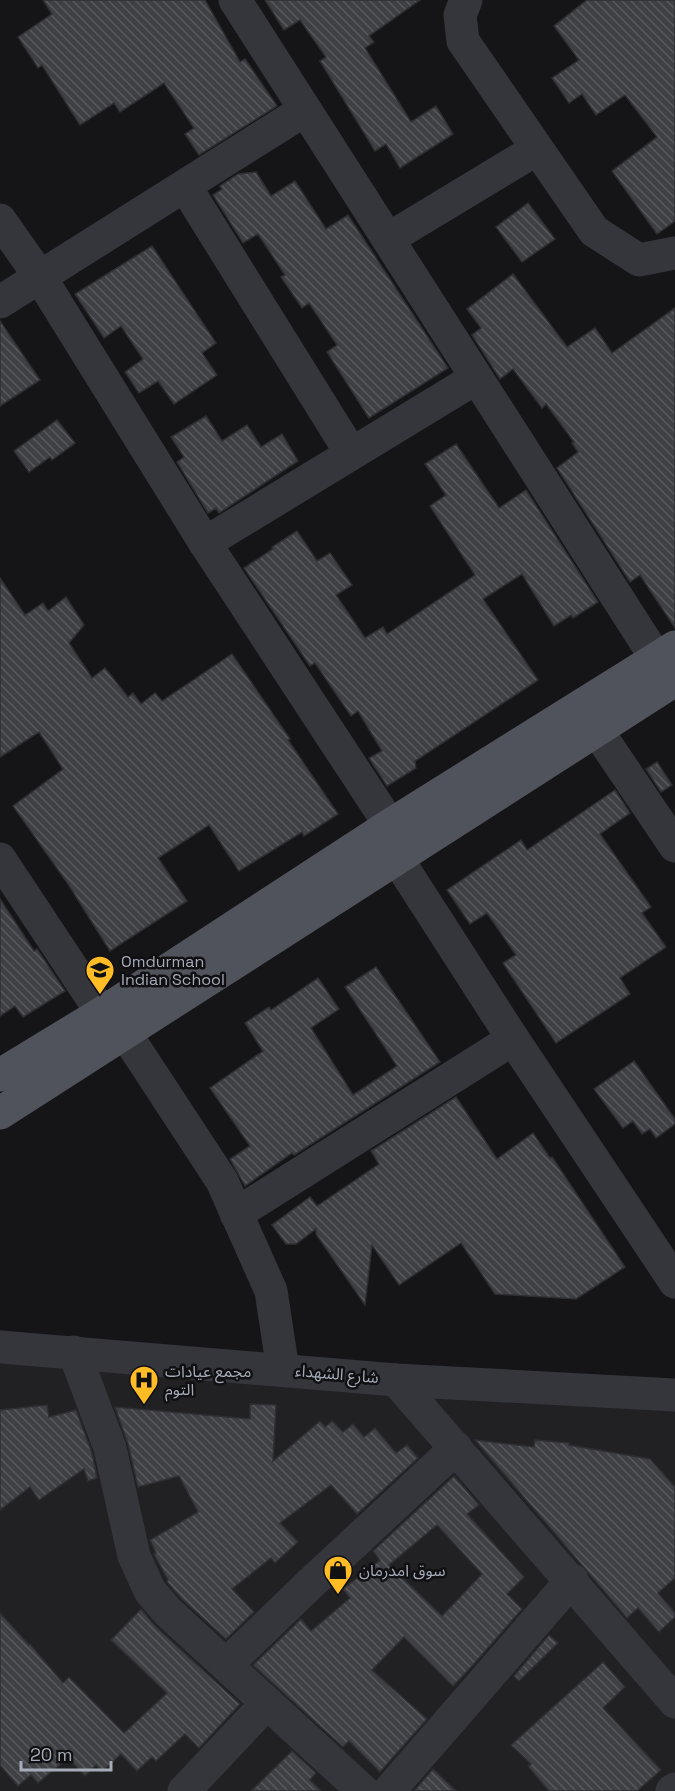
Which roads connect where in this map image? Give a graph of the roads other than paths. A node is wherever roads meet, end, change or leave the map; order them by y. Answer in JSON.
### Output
{"nodes":[{"id":1,"x":235,"y":0,"type":"edge"},
{"id":2,"x":466,"y":0,"type":"edge"},
{"id":3,"x":305,"y":110,"type":"junction"},
{"id":4,"x":537,"y":149,"type":"junction"},
{"id":5,"x":185,"y":186,"type":"junction"},
{"id":6,"x":0,"y":220,"type":"edge"},
{"id":7,"x":388,"y":239,"type":"junction"},
{"id":8,"x":675,"y":253,"type":"edge"},
{"id":9,"x":40,"y":277,"type":"junction"},
{"id":10,"x":0,"y":302,"type":"edge"},
{"id":11,"x":476,"y":378,"type":"junction"},
{"id":12,"x":351,"y":453,"type":"junction"},
{"id":13,"x":205,"y":543,"type":"junction"},
{"id":14,"x":669,"y":662,"type":"edge"},
{"id":15,"x":596,"y":729,"type":"junction"},
{"id":16,"x":390,"y":825,"type":"junction"},
{"id":17,"x":675,"y":846,"type":"edge"},
{"id":18,"x":396,"y":857,"type":"junction"},
{"id":19,"x":0,"y":859,"type":"edge"},
{"id":20,"x":113,"y":1023,"type":"junction"},
{"id":21,"x":513,"y":1039,"type":"junction"},
{"id":22,"x":0,"y":1075,"type":"edge"},
{"id":23,"x":0,"y":1113,"type":"edge"},
{"id":24,"x":236,"y":1214,"type":"junction"},
{"id":25,"x":675,"y":1282,"type":"edge"},
{"id":26,"x":0,"y":1347,"type":"edge"},
{"id":27,"x":74,"y":1352,"type":"junction"},
{"id":28,"x":283,"y":1370,"type":"junction"},
{"id":29,"x":396,"y":1380,"type":"junction"},
{"id":30,"x":675,"y":1395,"type":"edge"},
{"id":31,"x":456,"y":1448,"type":"junction"},
{"id":32,"x":572,"y":1580,"type":"junction"},
{"id":33,"x":226,"y":1665,"type":"junction"},
{"id":34,"x":267,"y":1702,"type":"junction"},
{"id":35,"x":675,"y":1702,"type":"edge"},
{"id":36,"x":183,"y":1791,"type":"edge"},
{"id":37,"x":363,"y":1791,"type":"edge"},
{"id":38,"x":389,"y":1791,"type":"edge"}],
"edges":[{"from":1,"to":3,"type":"street"},
{"from":2,"to":4,"type":"street"},
{"from":3,"to":5,"type":"street"},
{"from":3,"to":7,"type":"street"},
{"from":4,"to":7,"type":"street"},
{"from":4,"to":8,"type":"street"},
{"from":5,"to":9,"type":"street"},
{"from":5,"to":12,"type":"street"},
{"from":6,"to":9,"type":"street"},
{"from":7,"to":11,"type":"street"},
{"from":9,"to":10,"type":"street"},
{"from":9,"to":13,"type":"street"},
{"from":11,"to":12,"type":"street"},
{"from":11,"to":14,"type":"street"},
{"from":12,"to":13,"type":"street"},
{"from":13,"to":16,"type":"street"},
{"from":14,"to":15,"type":"main road"},
{"from":14,"to":16,"type":"main road"},
{"from":15,"to":17,"type":"street"},
{"from":15,"to":18,"type":"main road"},
{"from":16,"to":20,"type":"main road"},
{"from":18,"to":20,"type":"main road"},
{"from":18,"to":21,"type":"street"},
{"from":19,"to":20,"type":"street"},
{"from":20,"to":22,"type":"main road"},
{"from":20,"to":23,"type":"main road"},
{"from":20,"to":24,"type":"street"},
{"from":21,"to":24,"type":"street"},
{"from":21,"to":25,"type":"street"},
{"from":24,"to":28,"type":"street"},
{"from":26,"to":27,"type":"street","name":"شارع الشهداء"},
{"from":27,"to":28,"type":"street","name":"شارع الشهداء"},
{"from":27,"to":33,"type":"street"},
{"from":28,"to":29,"type":"street","name":"شارع الشهداء"},
{"from":29,"to":30,"type":"street","name":"شارع الشهداء"},
{"from":29,"to":31,"type":"street"},
{"from":31,"to":32,"type":"street"},
{"from":31,"to":33,"type":"street"},
{"from":32,"to":35,"type":"street"},
{"from":32,"to":38,"type":"street"},
{"from":33,"to":34,"type":"street"},
{"from":34,"to":36,"type":"street"},
{"from":34,"to":37,"type":"street"}]}
